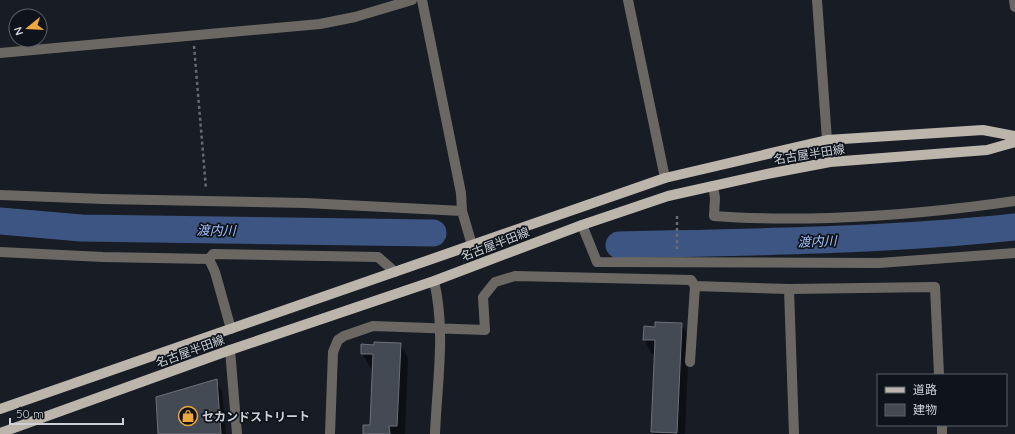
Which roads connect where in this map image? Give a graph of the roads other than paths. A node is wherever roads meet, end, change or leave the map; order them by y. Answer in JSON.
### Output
{"nodes":[{"id":1,"x":412,"y":0,"type":"edge"},
{"id":2,"x":422,"y":0,"type":"edge"},
{"id":3,"x":628,"y":0,"type":"edge"},
{"id":4,"x":817,"y":0,"type":"edge"},
{"id":5,"x":1014,"y":0,"type":"edge"},
{"id":6,"x":1015,"y":6,"type":"edge"},
{"id":7,"x":0,"y":53,"type":"edge"},
{"id":8,"x":1015,"y":136,"type":"edge"},
{"id":9,"x":827,"y":140,"type":"junction"},
{"id":10,"x":1015,"y":142,"type":"edge"},
{"id":11,"x":665,"y":178,"type":"junction"},
{"id":12,"x":713,"y":186,"type":"junction"},
{"id":13,"x":0,"y":195,"type":"edge"},
{"id":14,"x":1015,"y":201,"type":"edge"},
{"id":15,"x":462,"y":211,"type":"junction"},
{"id":16,"x":582,"y":225,"type":"junction"},
{"id":17,"x":472,"y":245,"type":"junction"},
{"id":18,"x":0,"y":252,"type":"edge"},
{"id":19,"x":1015,"y":253,"type":"edge"},
{"id":20,"x":209,"y":259,"type":"junction"},
{"id":21,"x":395,"y":272,"type":"junction"},
{"id":22,"x":434,"y":281,"type":"junction"},
{"id":23,"x":695,"y":286,"type":"junction"},
{"id":24,"x":789,"y":289,"type":"junction"},
{"id":25,"x":440,"y":328,"type":"junction"},
{"id":26,"x":231,"y":329,"type":"junction"},
{"id":27,"x":230,"y":350,"type":"junction"},
{"id":28,"x":690,"y":362,"type":"dead end"},
{"id":29,"x":939,"y":374,"type":"edge"},
{"id":30,"x":0,"y":409,"type":"edge"},
{"id":31,"x":0,"y":433,"type":"edge"},
{"id":32,"x":237,"y":434,"type":"edge"},
{"id":33,"x":330,"y":434,"type":"edge"},
{"id":34,"x":435,"y":434,"type":"edge"},
{"id":35,"x":794,"y":434,"type":"edge"}],
"edges":[{"from":1,"to":7,"type":"street"},
{"from":2,"to":15,"type":"street"},
{"from":3,"to":11,"type":"street"},
{"from":4,"to":9,"type":"street"},
{"from":5,"to":6,"type":"street"},
{"from":8,"to":9,"type":"main road","name":"名古屋半田線"},
{"from":9,"to":11,"type":"main road","name":"名古屋半田線"},
{"from":10,"to":12,"type":"main road","name":"名古屋半田線"},
{"from":11,"to":17,"type":"main road","name":"名古屋半田線"},
{"from":12,"to":14,"type":"street"},
{"from":12,"to":16,"type":"main road","name":"名古屋半田線"},
{"from":13,"to":15,"type":"street"},
{"from":15,"to":17,"type":"street"},
{"from":16,"to":19,"type":"street"},
{"from":16,"to":22,"type":"main road","name":"名古屋半田線"},
{"from":17,"to":21,"type":"main road","name":"名古屋半田線"},
{"from":18,"to":20,"type":"street"},
{"from":20,"to":21,"type":"street"},
{"from":20,"to":26,"type":"street"},
{"from":21,"to":26,"type":"main road","name":"名古屋半田線"},
{"from":22,"to":25,"type":"street"},
{"from":22,"to":27,"type":"main road","name":"名古屋半田線"},
{"from":23,"to":24,"type":"street"},
{"from":23,"to":25,"type":"street"},
{"from":23,"to":28,"type":"street"},
{"from":24,"to":29,"type":"street"},
{"from":24,"to":35,"type":"street"},
{"from":25,"to":33,"type":"street"},
{"from":25,"to":34,"type":"street"},
{"from":26,"to":30,"type":"main road","name":"名古屋半田線"},
{"from":27,"to":31,"type":"main road","name":"名古屋半田線"},
{"from":27,"to":32,"type":"street"}]}
